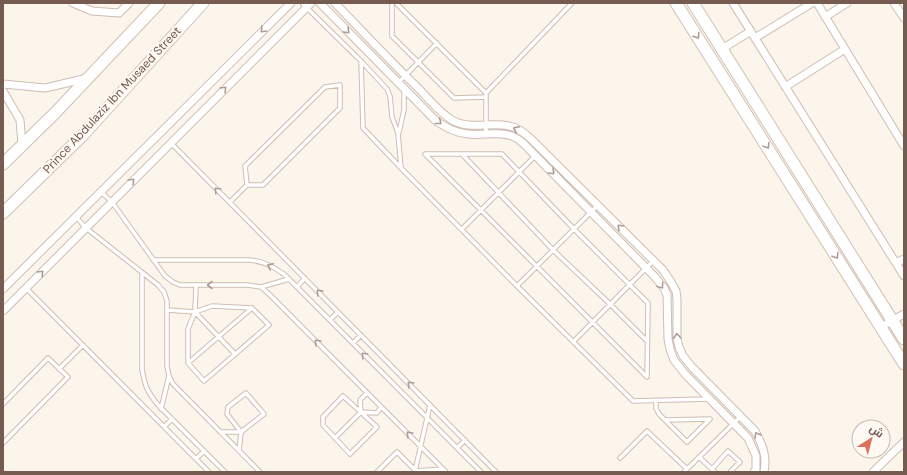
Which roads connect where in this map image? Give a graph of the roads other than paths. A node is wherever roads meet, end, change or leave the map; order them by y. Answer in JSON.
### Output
{"nodes":[{"id":1,"x":73,"y":3,"type":"edge"},
{"id":2,"x":129,"y":3,"type":"edge"},
{"id":3,"x":159,"y":3,"type":"edge"},
{"id":4,"x":203,"y":3,"type":"edge"},
{"id":5,"x":291,"y":3,"type":"edge"},
{"id":6,"x":320,"y":3,"type":"edge"},
{"id":7,"x":335,"y":3,"type":"edge"},
{"id":8,"x":392,"y":3,"type":"edge"},
{"id":9,"x":396,"y":3,"type":"edge"},
{"id":10,"x":572,"y":3,"type":"edge"},
{"id":11,"x":676,"y":3,"type":"edge"},
{"id":12,"x":694,"y":3,"type":"edge"},
{"id":13,"x":733,"y":3,"type":"edge"},
{"id":14,"x":812,"y":3,"type":"edge"},
{"id":15,"x":817,"y":3,"type":"edge"},
{"id":16,"x":847,"y":3,"type":"edge"},
{"id":17,"x":894,"y":3,"type":"edge"},
{"id":18,"x":306,"y":4,"type":"edge"},
{"id":19,"x":825,"y":17,"type":"junction"},
{"id":20,"x":904,"y":18,"type":"edge"},
{"id":21,"x":750,"y":31,"type":"junction"},
{"id":22,"x":755,"y":38,"type":"junction"},
{"id":23,"x":437,"y":44,"type":"junction"},
{"id":24,"x":722,"y":49,"type":"junction"},
{"id":25,"x":845,"y":49,"type":"junction"},
{"id":26,"x":361,"y":61,"type":"junction"},
{"id":27,"x":418,"y":62,"type":"junction"},
{"id":28,"x":405,"y":76,"type":"junction"},
{"id":29,"x":88,"y":78,"type":"junction"},
{"id":30,"x":3,"y":84,"type":"edge"},
{"id":31,"x":401,"y":85,"type":"junction"},
{"id":32,"x":785,"y":87,"type":"junction"},
{"id":33,"x":3,"y":91,"type":"edge"},
{"id":34,"x":486,"y":92,"type":"junction"},
{"id":35,"x":486,"y":97,"type":"junction"},
{"id":36,"x":486,"y":125,"type":"junction"},
{"id":37,"x":398,"y":133,"type":"junction"},
{"id":38,"x":486,"y":134,"type":"junction"},
{"id":39,"x":171,"y":143,"type":"junction"},
{"id":40,"x":22,"y":145,"type":"junction"},
{"id":41,"x":904,"y":146,"type":"edge"},
{"id":42,"x":462,"y":154,"type":"junction"},
{"id":43,"x":535,"y":156,"type":"junction"},
{"id":44,"x":3,"y":164,"type":"edge"},
{"id":45,"x":401,"y":168,"type":"junction"},
{"id":46,"x":519,"y":172,"type":"junction"},
{"id":47,"x":247,"y":185,"type":"junction"},
{"id":48,"x":101,"y":192,"type":"junction"},
{"id":49,"x":499,"y":192,"type":"junction"},
{"id":50,"x":112,"y":202,"type":"junction"},
{"id":51,"x":230,"y":202,"type":"junction"},
{"id":52,"x":598,"y":205,"type":"junction"},
{"id":53,"x":481,"y":210,"type":"junction"},
{"id":54,"x":591,"y":212,"type":"junction"},
{"id":55,"x":3,"y":213,"type":"edge"},
{"id":56,"x":76,"y":217,"type":"junction"},
{"id":57,"x":86,"y":228,"type":"junction"},
{"id":58,"x":462,"y":229,"type":"junction"},
{"id":59,"x":574,"y":229,"type":"junction"},
{"id":60,"x":553,"y":250,"type":"junction"},
{"id":61,"x":904,"y":259,"type":"edge"},
{"id":62,"x":153,"y":260,"type":"junction"},
{"id":63,"x":653,"y":261,"type":"junction"},
{"id":64,"x":896,"y":263,"type":"junction"},
{"id":65,"x":537,"y":266,"type":"junction"},
{"id":66,"x":646,"y":268,"type":"junction"},
{"id":67,"x":142,"y":272,"type":"junction"},
{"id":68,"x":904,"y":276,"type":"edge"},
{"id":69,"x":305,"y":278,"type":"junction"},
{"id":70,"x":289,"y":279,"type":"junction"},
{"id":71,"x":630,"y":284,"type":"junction"},
{"id":72,"x":196,"y":285,"type":"junction"},
{"id":73,"x":297,"y":286,"type":"junction"},
{"id":74,"x":517,"y":286,"type":"junction"},
{"id":75,"x":26,"y":288,"type":"junction"},
{"id":76,"x":261,"y":288,"type":"junction"},
{"id":77,"x":3,"y":289,"type":"edge"},
{"id":78,"x":610,"y":304,"type":"junction"},
{"id":79,"x":252,"y":308,"type":"junction"},
{"id":80,"x":167,"y":310,"type":"junction"},
{"id":81,"x":3,"y":311,"type":"edge"},
{"id":82,"x":195,"y":312,"type":"junction"},
{"id":83,"x":338,"y":312,"type":"junction"},
{"id":84,"x":904,"y":314,"type":"edge"},
{"id":85,"x":330,"y":320,"type":"junction"},
{"id":86,"x":892,"y":321,"type":"junction"},
{"id":87,"x":592,"y":322,"type":"junction"},
{"id":88,"x":881,"y":327,"type":"junction"},
{"id":89,"x":361,"y":334,"type":"junction"},
{"id":90,"x":218,"y":337,"type":"junction"},
{"id":91,"x":904,"y":339,"type":"edge"},
{"id":92,"x":574,"y":341,"type":"junction"},
{"id":93,"x":647,"y":341,"type":"junction"},
{"id":94,"x":353,"y":343,"type":"junction"},
{"id":95,"x":83,"y":345,"type":"junction"},
{"id":96,"x":235,"y":354,"type":"junction"},
{"id":97,"x":188,"y":363,"type":"junction"},
{"id":98,"x":904,"y":364,"type":"edge"},
{"id":99,"x":59,"y":369,"type":"junction"},
{"id":100,"x":169,"y":376,"type":"junction"},
{"id":101,"x":367,"y":393,"type":"junction"},
{"id":102,"x":711,"y":399,"type":"junction"},
{"id":103,"x":656,"y":400,"type":"junction"},
{"id":104,"x":3,"y":404,"type":"edge"},
{"id":105,"x":430,"y":405,"type":"junction"},
{"id":106,"x":381,"y":407,"type":"junction"},
{"id":107,"x":161,"y":408,"type":"junction"},
{"id":108,"x":361,"y":412,"type":"junction"},
{"id":109,"x":741,"y":416,"type":"junction"},
{"id":110,"x":427,"y":418,"type":"junction"},
{"id":111,"x":172,"y":419,"type":"junction"},
{"id":112,"x":665,"y":420,"type":"junction"},
{"id":113,"x":734,"y":423,"type":"junction"},
{"id":114,"x":164,"y":427,"type":"junction"},
{"id":115,"x":220,"y":432,"type":"junction"},
{"id":116,"x":241,"y":432,"type":"junction"},
{"id":117,"x":335,"y":438,"type":"junction"},
{"id":118,"x":465,"y":440,"type":"junction"},
{"id":119,"x":904,"y":442,"type":"edge"},
{"id":120,"x":3,"y":443,"type":"edge"},
{"id":121,"x":421,"y":447,"type":"junction"},
{"id":122,"x":457,"y":448,"type":"junction"},
{"id":123,"x":204,"y":451,"type":"junction"},
{"id":124,"x":239,"y":451,"type":"junction"},
{"id":125,"x":699,"y":457,"type":"junction"},
{"id":126,"x":620,"y":458,"type":"dead end"},
{"id":127,"x":196,"y":459,"type":"junction"},
{"id":128,"x":443,"y":469,"type":"junction"},
{"id":129,"x":685,"y":471,"type":"edge"},
{"id":130,"x":714,"y":471,"type":"edge"},
{"id":131,"x":209,"y":472,"type":"edge"},
{"id":132,"x":225,"y":472,"type":"edge"},
{"id":133,"x":260,"y":472,"type":"edge"},
{"id":134,"x":377,"y":472,"type":"edge"},
{"id":135,"x":415,"y":472,"type":"edge"},
{"id":136,"x":446,"y":472,"type":"edge"},
{"id":137,"x":481,"y":472,"type":"edge"},
{"id":138,"x":496,"y":472,"type":"edge"},
{"id":139,"x":730,"y":472,"type":"edge"},
{"id":140,"x":754,"y":472,"type":"edge"},
{"id":141,"x":764,"y":472,"type":"edge"},
{"id":142,"x":873,"y":472,"type":"edge"}],
"edges":[{"from":1,"to":2,"type":"street"},
{"from":3,"to":29,"type":"street"},
{"from":4,"to":55,"type":"street","name":"Prince Abdulaziz Ibn Musaed Street"},
{"from":5,"to":48,"type":"street","one_way":true},
{"from":6,"to":31,"type":"street","one_way":true},
{"from":7,"to":28,"type":"street"},
{"from":8,"to":27,"type":"lane"},
{"from":9,"to":23,"type":"lane"},
{"from":10,"to":34,"type":"lane"},
{"from":11,"to":88,"type":"street","one_way":true},
{"from":12,"to":24,"type":"street"},
{"from":13,"to":21,"type":"street"},
{"from":14,"to":22,"type":"street"},
{"from":15,"to":19,"type":"street"},
{"from":16,"to":19,"type":"street"},
{"from":17,"to":20,"type":"street"},
{"from":18,"to":26,"type":"lane"},
{"from":39,"to":18,"type":"street","one_way":true},
{"from":19,"to":25,"type":"street"},
{"from":21,"to":22,"type":"street"},
{"from":21,"to":24,"type":"street"},
{"from":22,"to":32,"type":"street"},
{"from":23,"to":27,"type":"lane"},
{"from":23,"to":34,"type":"lane"},
{"from":24,"to":86,"type":"street"},
{"from":25,"to":32,"type":"street"},
{"from":25,"to":41,"type":"street"},
{"from":26,"to":37,"type":"lane"},
{"from":26,"to":45,"type":"lane"},
{"from":27,"to":28,"type":"lane"},
{"from":27,"to":35,"type":"lane"},
{"from":28,"to":31,"type":"lane"},
{"from":28,"to":36,"type":"street"},
{"from":29,"to":30,"type":"street"},
{"from":29,"to":40,"type":"street"},
{"from":31,"to":37,"type":"lane"},
{"from":31,"to":38,"type":"street","one_way":true},
{"from":32,"to":64,"type":"street"},
{"from":33,"to":40,"type":"street"},
{"from":34,"to":35,"type":"lane"},
{"from":35,"to":36,"type":"lane"},
{"from":36,"to":38,"type":"lane"},
{"from":52,"to":36,"type":"street","one_way":true},
{"from":37,"to":45,"type":"lane"},
{"from":38,"to":43,"type":"street"},
{"from":50,"to":39,"type":"street","one_way":true},
{"from":51,"to":39,"type":"lane","one_way":true},
{"from":40,"to":44,"type":"street"},
{"from":42,"to":46,"type":"lane"},
{"from":42,"to":49,"type":"lane"},
{"from":42,"to":53,"type":"lane"},
{"from":43,"to":46,"type":"lane"},
{"from":43,"to":54,"type":"street","one_way":true},
{"from":45,"to":58,"type":"lane"},
{"from":46,"to":49,"type":"lane"},
{"from":46,"to":59,"type":"lane"},
{"from":47,"to":47,"type":"lane"},
{"from":47,"to":51,"type":"lane"},
{"from":48,"to":50,"type":"lane"},
{"from":48,"to":56,"type":"street"},
{"from":49,"to":53,"type":"lane"},
{"from":49,"to":60,"type":"lane"},
{"from":50,"to":57,"type":"street"},
{"from":50,"to":62,"type":"lane"},
{"from":51,"to":69,"type":"lane"},
{"from":52,"to":54,"type":"lane"},
{"from":63,"to":52,"type":"street","one_way":true},
{"from":53,"to":58,"type":"lane"},
{"from":53,"to":65,"type":"lane"},
{"from":54,"to":59,"type":"lane"},
{"from":54,"to":66,"type":"street"},
{"from":56,"to":57,"type":"lane"},
{"from":56,"to":77,"type":"street"},
{"from":57,"to":67,"type":"lane"},
{"from":75,"to":57,"type":"street","one_way":true},
{"from":58,"to":74,"type":"lane"},
{"from":59,"to":60,"type":"lane"},
{"from":59,"to":71,"type":"lane"},
{"from":60,"to":65,"type":"lane"},
{"from":60,"to":78,"type":"lane"},
{"from":61,"to":64,"type":"street"},
{"from":70,"to":62,"type":"lane","one_way":true},
{"from":62,"to":72,"type":"lane"},
{"from":63,"to":66,"type":"lane"},
{"from":109,"to":63,"type":"street","one_way":true},
{"from":64,"to":68,"type":"street"},
{"from":65,"to":74,"type":"lane"},
{"from":65,"to":87,"type":"lane"},
{"from":66,"to":71,"type":"lane"},
{"from":66,"to":102,"type":"street","one_way":true},
{"from":67,"to":80,"type":"lane"},
{"from":67,"to":107,"type":"lane"},
{"from":69,"to":73,"type":"lane"},
{"from":83,"to":69,"type":"lane","one_way":true},
{"from":70,"to":73,"type":"lane"},
{"from":70,"to":76,"type":"lane"},
{"from":71,"to":78,"type":"lane"},
{"from":71,"to":93,"type":"lane"},
{"from":76,"to":72,"type":"lane","one_way":true},
{"from":72,"to":82,"type":"lane"},
{"from":73,"to":85,"type":"lane"},
{"from":74,"to":92,"type":"lane"},
{"from":75,"to":81,"type":"street"},
{"from":75,"to":95,"type":"lane"},
{"from":101,"to":76,"type":"lane","one_way":true},
{"from":78,"to":87,"type":"lane"},
{"from":78,"to":93,"type":"lane"},
{"from":79,"to":82,"type":"lane"},
{"from":79,"to":90,"type":"lane"},
{"from":79,"to":96,"type":"lane"},
{"from":80,"to":82,"type":"lane"},
{"from":80,"to":100,"type":"lane"},
{"from":82,"to":90,"type":"lane"},
{"from":82,"to":97,"type":"lane"},
{"from":83,"to":85,"type":"lane"},
{"from":83,"to":89,"type":"lane"},
{"from":84,"to":86,"type":"street"},
{"from":85,"to":94,"type":"lane"},
{"from":86,"to":88,"type":"street"},
{"from":86,"to":91,"type":"street"},
{"from":87,"to":92,"type":"lane"},
{"from":87,"to":93,"type":"lane"},
{"from":88,"to":98,"type":"street"},
{"from":89,"to":94,"type":"lane"},
{"from":105,"to":89,"type":"lane","one_way":true},
{"from":90,"to":96,"type":"lane"},
{"from":90,"to":97,"type":"lane"},
{"from":92,"to":103,"type":"lane"},
{"from":110,"to":94,"type":"lane","one_way":true},
{"from":95,"to":99,"type":"lane"},
{"from":95,"to":114,"type":"lane"},
{"from":96,"to":97,"type":"lane"},
{"from":99,"to":104,"type":"lane"},
{"from":99,"to":120,"type":"lane"},
{"from":100,"to":107,"type":"lane"},
{"from":100,"to":115,"type":"lane"},
{"from":101,"to":106,"type":"lane"},
{"from":101,"to":108,"type":"lane"},
{"from":102,"to":103,"type":"lane"},
{"from":102,"to":113,"type":"street"},
{"from":103,"to":112,"type":"lane"},
{"from":105,"to":110,"type":"lane"},
{"from":105,"to":118,"type":"lane"},
{"from":106,"to":108,"type":"lane"},
{"from":121,"to":106,"type":"lane","one_way":true},
{"from":107,"to":111,"type":"lane"},
{"from":108,"to":117,"type":"lane"},
{"from":108,"to":117,"type":"lane"},
{"from":108,"to":117,"type":"lane"},
{"from":109,"to":113,"type":"lane"},
{"from":141,"to":109,"type":"street","one_way":true},
{"from":110,"to":121,"type":"lane"},
{"from":110,"to":122,"type":"lane"},
{"from":111,"to":114,"type":"lane"},
{"from":111,"to":123,"type":"lane"},
{"from":112,"to":112,"type":"lane"},
{"from":113,"to":125,"type":"lane"},
{"from":113,"to":140,"type":"street"},
{"from":114,"to":127,"type":"lane"},
{"from":115,"to":116,"type":"lane"},
{"from":115,"to":124,"type":"lane"},
{"from":116,"to":116,"type":"lane"},
{"from":116,"to":124,"type":"lane"},
{"from":118,"to":122,"type":"lane"},
{"from":118,"to":138,"type":"lane"},
{"from":119,"to":142,"type":"street"},
{"from":121,"to":128,"type":"lane"},
{"from":121,"to":135,"type":"lane"},
{"from":122,"to":137,"type":"lane"},
{"from":123,"to":127,"type":"lane"},
{"from":123,"to":132,"type":"lane"},
{"from":124,"to":133,"type":"lane"},
{"from":125,"to":129,"type":"lane"},
{"from":125,"to":130,"type":"lane"},
{"from":126,"to":129,"type":"lane"},
{"from":127,"to":131,"type":"lane"},
{"from":128,"to":135,"type":"lane"},
{"from":128,"to":136,"type":"lane"},
{"from":130,"to":139,"type":"lane"},
{"from":134,"to":135,"type":"lane"}]}
